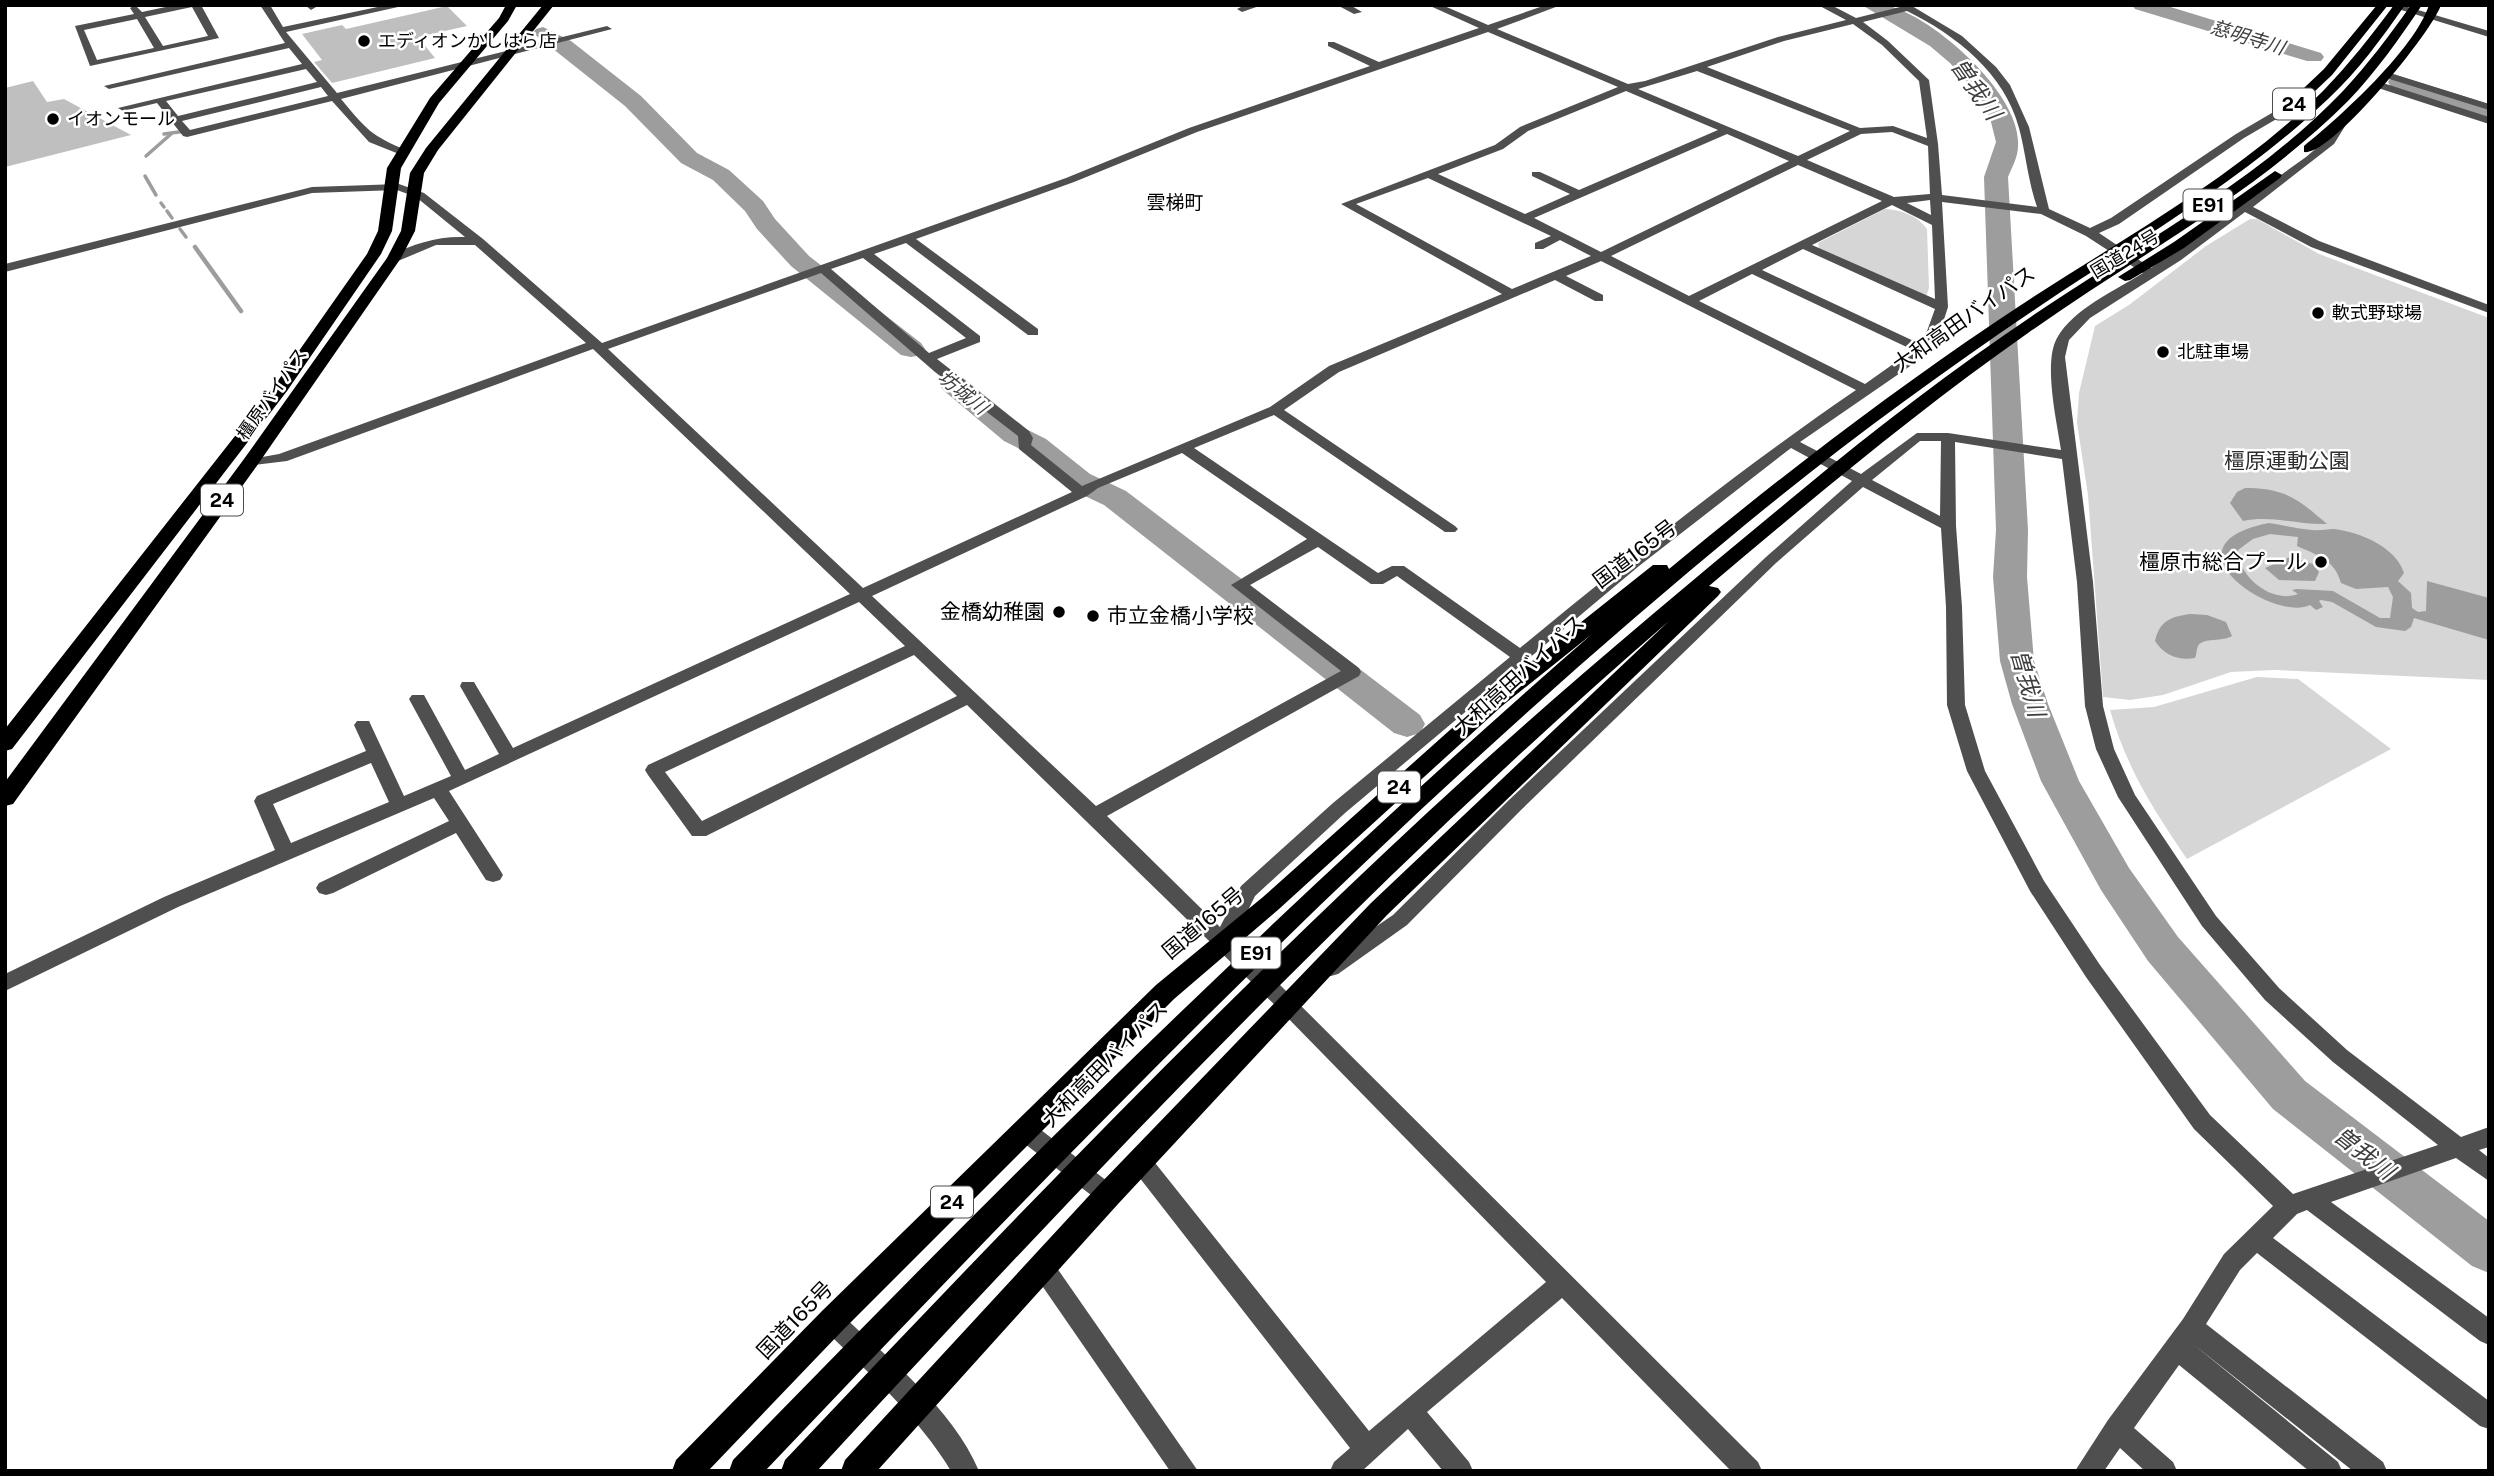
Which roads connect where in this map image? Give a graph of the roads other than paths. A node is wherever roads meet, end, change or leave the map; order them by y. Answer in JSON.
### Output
{"nodes":[{"id":1,"x":133,"y":5,"type":"edge"},
{"id":2,"x":193,"y":5,"type":"edge"},
{"id":3,"x":265,"y":5,"type":"edge"},
{"id":4,"x":402,"y":5,"type":"edge"},
{"id":5,"x":512,"y":5,"type":"edge"},
{"id":6,"x":550,"y":5,"type":"edge"},
{"id":7,"x":1257,"y":5,"type":"edge"},
{"id":8,"x":1342,"y":5,"type":"edge"},
{"id":9,"x":1433,"y":5,"type":"edge"},
{"id":10,"x":1556,"y":5,"type":"edge"},
{"id":11,"x":1823,"y":5,"type":"edge"},
{"id":12,"x":2383,"y":5,"type":"edge"},
{"id":13,"x":2390,"y":5,"type":"edge"},
{"id":14,"x":2400,"y":5,"type":"edge"},
{"id":15,"x":2417,"y":5,"type":"edge"},
{"id":16,"x":1905,"y":7,"type":"edge"},
{"id":17,"x":368,"y":8,"type":"edge"},
{"id":18,"x":1242,"y":9,"type":"dead end"},
{"id":19,"x":2433,"y":11,"type":"edge"},
{"id":20,"x":1357,"y":12,"type":"dead end"},
{"id":21,"x":140,"y":15,"type":"junction"},
{"id":22,"x":1860,"y":20,"type":"junction"},
{"id":23,"x":607,"y":29,"type":"dead end"},
{"id":24,"x":281,"y":30,"type":"junction"},
{"id":25,"x":1490,"y":30,"type":"junction"},
{"id":26,"x":2489,"y":34,"type":"edge"},
{"id":27,"x":292,"y":44,"type":"junction"},
{"id":28,"x":1331,"y":44,"type":"dead end"},
{"id":29,"x":160,"y":50,"type":"junction"},
{"id":30,"x":510,"y":52,"type":"junction"},
{"id":31,"x":309,"y":65,"type":"junction"},
{"id":32,"x":462,"y":67,"type":"junction"},
{"id":33,"x":1381,"y":67,"type":"junction"},
{"id":34,"x":1697,"y":67,"type":"junction"},
{"id":35,"x":2383,"y":80,"type":"junction"},
{"id":36,"x":325,"y":83,"type":"junction"},
{"id":37,"x":109,"y":86,"type":"dead end"},
{"id":38,"x":1625,"y":88,"type":"junction"},
{"id":39,"x":335,"y":96,"type":"junction"},
{"id":40,"x":160,"y":100,"type":"junction"},
{"id":41,"x":2293,"y":105,"type":"junction"},
{"id":42,"x":2489,"y":107,"type":"edge"},
{"id":43,"x":123,"y":108,"type":"dead end"},
{"id":44,"x":2489,"y":121,"type":"edge"},
{"id":45,"x":183,"y":127,"type":"junction"},
{"id":46,"x":1725,"y":131,"type":"junction"},
{"id":47,"x":1859,"y":131,"type":"junction"},
{"id":48,"x":1933,"y":144,"type":"junction"},
{"id":49,"x":404,"y":153,"type":"junction"},
{"id":50,"x":1799,"y":162,"type":"junction"},
{"id":51,"x":1429,"y":174,"type":"junction"},
{"id":52,"x":1536,"y":174,"type":"dead end"},
{"id":53,"x":390,"y":187,"type":"junction"},
{"id":54,"x":413,"y":191,"type":"junction"},
{"id":55,"x":1578,"y":194,"type":"junction"},
{"id":56,"x":1941,"y":198,"type":"junction"},
{"id":57,"x":1891,"y":201,"type":"junction"},
{"id":58,"x":2243,"y":205,"type":"junction"},
{"id":59,"x":2040,"y":210,"type":"junction"},
{"id":60,"x":1524,"y":218,"type":"junction"},
{"id":61,"x":1937,"y":223,"type":"junction"},
{"id":62,"x":2090,"y":233,"type":"junction"},
{"id":63,"x":1560,"y":236,"type":"junction"},
{"id":64,"x":906,"y":237,"type":"junction"},
{"id":65,"x":480,"y":242,"type":"junction"},
{"id":66,"x":1803,"y":245,"type":"junction"},
{"id":67,"x":1539,"y":246,"type":"dead end"},
{"id":68,"x":863,"y":252,"type":"junction"},
{"id":69,"x":1600,"y":257,"type":"junction"},
{"id":70,"x":394,"y":258,"type":"junction"},
{"id":71,"x":5,"y":268,"type":"edge"},
{"id":72,"x":815,"y":269,"type":"junction"},
{"id":73,"x":1753,"y":270,"type":"junction"},
{"id":74,"x":2151,"y":273,"type":"junction"},
{"id":75,"x":1556,"y":276,"type":"junction"},
{"id":76,"x":1513,"y":295,"type":"junction"},
{"id":77,"x":1599,"y":298,"type":"dead end"},
{"id":78,"x":1689,"y":302,"type":"junction"},
{"id":79,"x":1942,"y":307,"type":"junction"},
{"id":80,"x":2489,"y":309,"type":"edge"},
{"id":81,"x":1033,"y":332,"type":"dead end"},
{"id":82,"x":598,"y":346,"type":"junction"},
{"id":83,"x":1967,"y":348,"type":"junction"},
{"id":84,"x":1921,"y":349,"type":"junction"},
{"id":85,"x":928,"y":358,"type":"junction"},
{"id":86,"x":1966,"y":371,"type":"junction"},
{"id":87,"x":1866,"y":390,"type":"junction"},
{"id":88,"x":1275,"y":410,"type":"junction"},
{"id":89,"x":1952,"y":437,"type":"junction"},
{"id":90,"x":1790,"y":442,"type":"junction"},
{"id":91,"x":1184,"y":448,"type":"junction"},
{"id":92,"x":2064,"y":455,"type":"junction"},
{"id":93,"x":250,"y":463,"type":"junction"},
{"id":94,"x":1801,"y":470,"type":"junction"},
{"id":95,"x":1862,"y":480,"type":"junction"},
{"id":96,"x":1823,"y":481,"type":"junction"},
{"id":97,"x":1087,"y":489,"type":"junction"},
{"id":98,"x":1948,"y":526,"type":"junction"},
{"id":99,"x":1450,"y":529,"type":"dead end"},
{"id":100,"x":1316,"y":541,"type":"junction"},
{"id":101,"x":859,"y":594,"type":"junction"},
{"id":102,"x":916,"y":647,"type":"junction"},
{"id":103,"x":1521,"y":657,"type":"junction"},
{"id":104,"x":468,"y":686,"type":"dead end"},
{"id":105,"x":968,"y":698,"type":"junction"},
{"id":106,"x":418,"y":699,"type":"dead end"},
{"id":107,"x":363,"y":725,"type":"dead end"},
{"id":108,"x":5,"y":744,"type":"edge"},
{"id":109,"x":376,"y":754,"type":"junction"},
{"id":110,"x":509,"y":757,"type":"junction"},
{"id":111,"x":461,"y":779,"type":"junction"},
{"id":112,"x":438,"y":789,"type":"junction"},
{"id":113,"x":5,"y":798,"type":"edge"},
{"id":114,"x":400,"y":804,"type":"junction"},
{"id":115,"x":1094,"y":815,"type":"junction"},
{"id":116,"x":460,"y":823,"type":"junction"},
{"id":117,"x":286,"y":853,"type":"junction"},
{"id":118,"x":493,"y":875,"type":"dead end"},
{"id":119,"x":326,"y":888,"type":"dead end"},
{"id":120,"x":1223,"y":940,"type":"junction"},
{"id":121,"x":1312,"y":981,"type":"junction"},
{"id":122,"x":5,"y":983,"type":"edge"},
{"id":123,"x":1288,"y":1005,"type":"junction"},
{"id":124,"x":1024,"y":1130,"type":"junction"},
{"id":125,"x":2489,"y":1137,"type":"edge"},
{"id":126,"x":2449,"y":1151,"type":"junction"},
{"id":127,"x":1140,"y":1161,"type":"junction"},
{"id":128,"x":2489,"y":1171,"type":"edge"},
{"id":129,"x":1108,"y":1195,"type":"junction"},
{"id":130,"x":2306,"y":1201,"type":"junction"},
{"id":131,"x":2255,"y":1238,"type":"junction"},
{"id":132,"x":1042,"y":1266,"type":"junction"},
{"id":133,"x":1564,"y":1282,"type":"junction"},
{"id":134,"x":832,"y":1321,"type":"junction"},
{"id":135,"x":2191,"y":1326,"type":"junction"},
{"id":136,"x":2489,"y":1333,"type":"edge"},
{"id":137,"x":2176,"y":1347,"type":"junction"},
{"id":138,"x":916,"y":1403,"type":"junction"},
{"id":139,"x":1409,"y":1411,"type":"junction"},
{"id":140,"x":2489,"y":1417,"type":"edge"},
{"id":141,"x":2117,"y":1429,"type":"junction"},
{"id":142,"x":1367,"y":1449,"type":"junction"},
{"id":143,"x":687,"y":1471,"type":"edge"},
{"id":144,"x":744,"y":1471,"type":"edge"},
{"id":145,"x":796,"y":1471,"type":"edge"},
{"id":146,"x":856,"y":1471,"type":"edge"},
{"id":147,"x":966,"y":1471,"type":"edge"},
{"id":148,"x":1185,"y":1471,"type":"edge"},
{"id":149,"x":1343,"y":1471,"type":"edge"},
{"id":150,"x":1460,"y":1471,"type":"edge"},
{"id":151,"x":1749,"y":1471,"type":"edge"},
{"id":152,"x":2088,"y":1471,"type":"edge"},
{"id":153,"x":2164,"y":1471,"type":"edge"},
{"id":154,"x":2329,"y":1471,"type":"edge"},
{"id":155,"x":2374,"y":1471,"type":"edge"}],
"edges":[{"from":1,"to":21,"type":"street"},
{"from":2,"to":21,"type":"street"},
{"from":2,"to":29,"type":"street"},
{"from":3,"to":24,"type":"street"},
{"from":4,"to":17,"type":"street"},
{"from":5,"to":32,"type":"highway","name":"橿原バイパス","number":"24"},
{"from":6,"to":30,"type":"highway","name":"橿原バイパス","number":"24"},
{"from":7,"to":18,"type":"street"},
{"from":8,"to":20,"type":"street"},
{"from":9,"to":25,"type":"street"},
{"from":10,"to":25,"type":"street"},
{"from":11,"to":22,"type":"street"},
{"from":12,"to":41,"type":"highway","name":"国道24号","number":"24"},
{"from":13,"to":19,"type":"street"},
{"from":14,"to":83,"type":"highway","name":"大和高田バイパス","number":"E91"},
{"from":15,"to":86,"type":"highway","name":"大和高田バイパス","number":"E91"},
{"from":16,"to":22,"type":"street"},
{"from":16,"to":59,"type":"street"},
{"from":17,"to":24,"type":"street"},
{"from":19,"to":26,"type":"street"},
{"from":19,"to":35,"type":"highway","name":"国道24号","number":"24"},
{"from":21,"to":29,"type":"street"},
{"from":21,"to":29,"type":"street"},
{"from":22,"to":34,"type":"street"},
{"from":22,"to":48,"type":"street"},
{"from":23,"to":30,"type":"street"},
{"from":24,"to":27,"type":"street"},
{"from":25,"to":33,"type":"street"},
{"from":25,"to":38,"type":"street"},
{"from":27,"to":31,"type":"street"},
{"from":27,"to":37,"type":"street"},
{"from":28,"to":33,"type":"street"},
{"from":30,"to":32,"type":"street"},
{"from":30,"to":54,"type":"highway","name":"橿原バイパス","number":"24"},
{"from":31,"to":36,"type":"street"},
{"from":31,"to":40,"type":"street"},
{"from":32,"to":39,"type":"street"},
{"from":32,"to":49,"type":"highway","name":"橿原バイパス","number":"24"},
{"from":33,"to":64,"type":"street"},
{"from":34,"to":38,"type":"street"},
{"from":34,"to":47,"type":"street"},
{"from":35,"to":42,"type":"street"},
{"from":35,"to":44,"type":"street"},
{"from":35,"to":58,"type":"highway","name":"国道24号","number":"24"},
{"from":36,"to":39,"type":"street"},
{"from":36,"to":45,"type":"street"},
{"from":38,"to":46,"type":"street"},
{"from":38,"to":51,"type":"street"},
{"from":39,"to":45,"type":"street"},
{"from":39,"to":49,"type":"street"},
{"from":40,"to":43,"type":"street"},
{"from":40,"to":45,"type":"street"},
{"from":41,"to":62,"type":"street"},
{"from":41,"to":83,"type":"highway","name":"国道24号","number":"24"},
{"from":46,"to":50,"type":"street"},
{"from":46,"to":55,"type":"street"},
{"from":47,"to":48,"type":"street"},
{"from":47,"to":50,"type":"street"},
{"from":48,"to":56,"type":"street"},
{"from":49,"to":53,"type":"highway","name":"橿原バイパス","number":"24"},
{"from":50,"to":57,"type":"street"},
{"from":50,"to":69,"type":"street"},
{"from":51,"to":60,"type":"street"},
{"from":51,"to":76,"type":"street"},
{"from":52,"to":55,"type":"street"},
{"from":53,"to":54,"type":"street"},
{"from":53,"to":71,"type":"street"},
{"from":53,"to":108,"type":"highway","name":"橿原バイパス","number":"24"},
{"from":54,"to":65,"type":"street"},
{"from":54,"to":70,"type":"highway","name":"橿原バイパス","number":"24"},
{"from":55,"to":60,"type":"street"},
{"from":56,"to":57,"type":"street"},
{"from":56,"to":59,"type":"street"},
{"from":56,"to":61,"type":"street"},
{"from":57,"to":61,"type":"street"},
{"from":57,"to":66,"type":"street"},
{"from":58,"to":74,"type":"street"},
{"from":58,"to":80,"type":"street"},
{"from":58,"to":86,"type":"highway","name":"国道24号","number":"24"},
{"from":59,"to":62,"type":"street"},
{"from":60,"to":63,"type":"street"},
{"from":61,"to":79,"type":"street"},
{"from":62,"to":74,"type":"street"},
{"from":63,"to":67,"type":"street"},
{"from":63,"to":69,"type":"street"},
{"from":64,"to":68,"type":"street"},
{"from":64,"to":81,"type":"street"},
{"from":65,"to":70,"type":"street"},
{"from":65,"to":82,"type":"street"},
{"from":66,"to":73,"type":"street"},
{"from":66,"to":79,"type":"street"},
{"from":68,"to":72,"type":"street"},
{"from":68,"to":85,"type":"street"},
{"from":69,"to":75,"type":"street"},
{"from":69,"to":78,"type":"street"},
{"from":70,"to":93,"type":"highway","name":"橿原バイパス","number":"24"},
{"from":72,"to":82,"type":"street"},
{"from":72,"to":85,"type":"street"},
{"from":73,"to":78,"type":"street"},
{"from":73,"to":84,"type":"street"},
{"from":74,"to":92,"type":"street"},
{"from":75,"to":76,"type":"street"},
{"from":75,"to":77,"type":"street"},
{"from":76,"to":88,"type":"street"},
{"from":78,"to":87,"type":"street"},
{"from":79,"to":84,"type":"street"},
{"from":82,"to":93,"type":"street"},
{"from":82,"to":101,"type":"street"},
{"from":83,"to":94,"type":"highway","name":"大和高田バイパス","number":"E91"},
{"from":84,"to":87,"type":"street"},
{"from":85,"to":97,"type":"street"},
{"from":86,"to":96,"type":"highway","name":"大和高田バイパス","number":"E91"},
{"from":87,"to":90,"type":"street"},
{"from":88,"to":91,"type":"street"},
{"from":88,"to":99,"type":"street"},
{"from":89,"to":92,"type":"street"},
{"from":89,"to":95,"type":"street"},
{"from":89,"to":98,"type":"street"},
{"from":90,"to":95,"type":"street"},
{"from":90,"to":103,"type":"street"},
{"from":91,"to":97,"type":"street"},
{"from":91,"to":100,"type":"street"},
{"from":92,"to":126,"type":"street"},
{"from":93,"to":113,"type":"highway","name":"橿原バイパス","number":"24"},
{"from":94,"to":120,"type":"highway","name":"国道165号","number":"24"},
{"from":94,"to":144,"type":"highway","name":"大和高田バイパス","number":"E91"},
{"from":95,"to":98,"type":"street"},
{"from":95,"to":121,"type":"street"},
{"from":96,"to":121,"type":"highway"},
{"from":96,"to":145,"type":"highway","name":"大和高田バイパス","number":"E91"},
{"from":97,"to":101,"type":"street"},
{"from":98,"to":130,"type":"street"},
{"from":100,"to":103,"type":"street"},
{"from":100,"to":115,"type":"street"},
{"from":101,"to":102,"type":"street"},
{"from":101,"to":110,"type":"street"},
{"from":102,"to":105,"type":"street"},
{"from":102,"to":105,"type":"street"},
{"from":103,"to":120,"type":"street"},
{"from":104,"to":110,"type":"street"},
{"from":105,"to":115,"type":"street"},
{"from":106,"to":111,"type":"street"},
{"from":107,"to":109,"type":"street"},
{"from":109,"to":114,"type":"street"},
{"from":109,"to":117,"type":"street"},
{"from":110,"to":111,"type":"street"},
{"from":111,"to":112,"type":"street"},
{"from":112,"to":114,"type":"street"},
{"from":112,"to":116,"type":"street"},
{"from":114,"to":117,"type":"street"},
{"from":115,"to":120,"type":"street"},
{"from":116,"to":118,"type":"street"},
{"from":116,"to":119,"type":"street"},
{"from":117,"to":122,"type":"street"},
{"from":120,"to":123,"type":"street"},
{"from":120,"to":124,"type":"highway","name":"国道165号","number":"24"},
{"from":121,"to":123,"type":"highway"},
{"from":123,"to":127,"type":"highway"},
{"from":123,"to":133,"type":"street"},
{"from":124,"to":129,"type":"street"},
{"from":124,"to":134,"type":"highway","name":"国道165号","number":"24"},
{"from":125,"to":126,"type":"street"},
{"from":126,"to":128,"type":"street"},
{"from":126,"to":130,"type":"street"},
{"from":127,"to":129,"type":"highway"},
{"from":127,"to":142,"type":"street"},
{"from":129,"to":132,"type":"highway"},
{"from":130,"to":131,"type":"street"},
{"from":130,"to":136,"type":"street"},
{"from":131,"to":135,"type":"street"},
{"from":131,"to":140,"type":"street"},
{"from":132,"to":138,"type":"highway"},
{"from":132,"to":148,"type":"street"},
{"from":133,"to":139,"type":"street"},
{"from":133,"to":151,"type":"street"},
{"from":134,"to":138,"type":"street"},
{"from":134,"to":143,"type":"highway","name":"国道165号","number":"24"},
{"from":135,"to":137,"type":"street"},
{"from":135,"to":155,"type":"street"},
{"from":137,"to":141,"type":"street"},
{"from":137,"to":154,"type":"street"},
{"from":138,"to":146,"type":"highway"},
{"from":138,"to":147,"type":"street"},
{"from":139,"to":142,"type":"street"},
{"from":139,"to":150,"type":"street"},
{"from":141,"to":152,"type":"street"},
{"from":141,"to":153,"type":"street"},
{"from":142,"to":149,"type":"street"}]}
